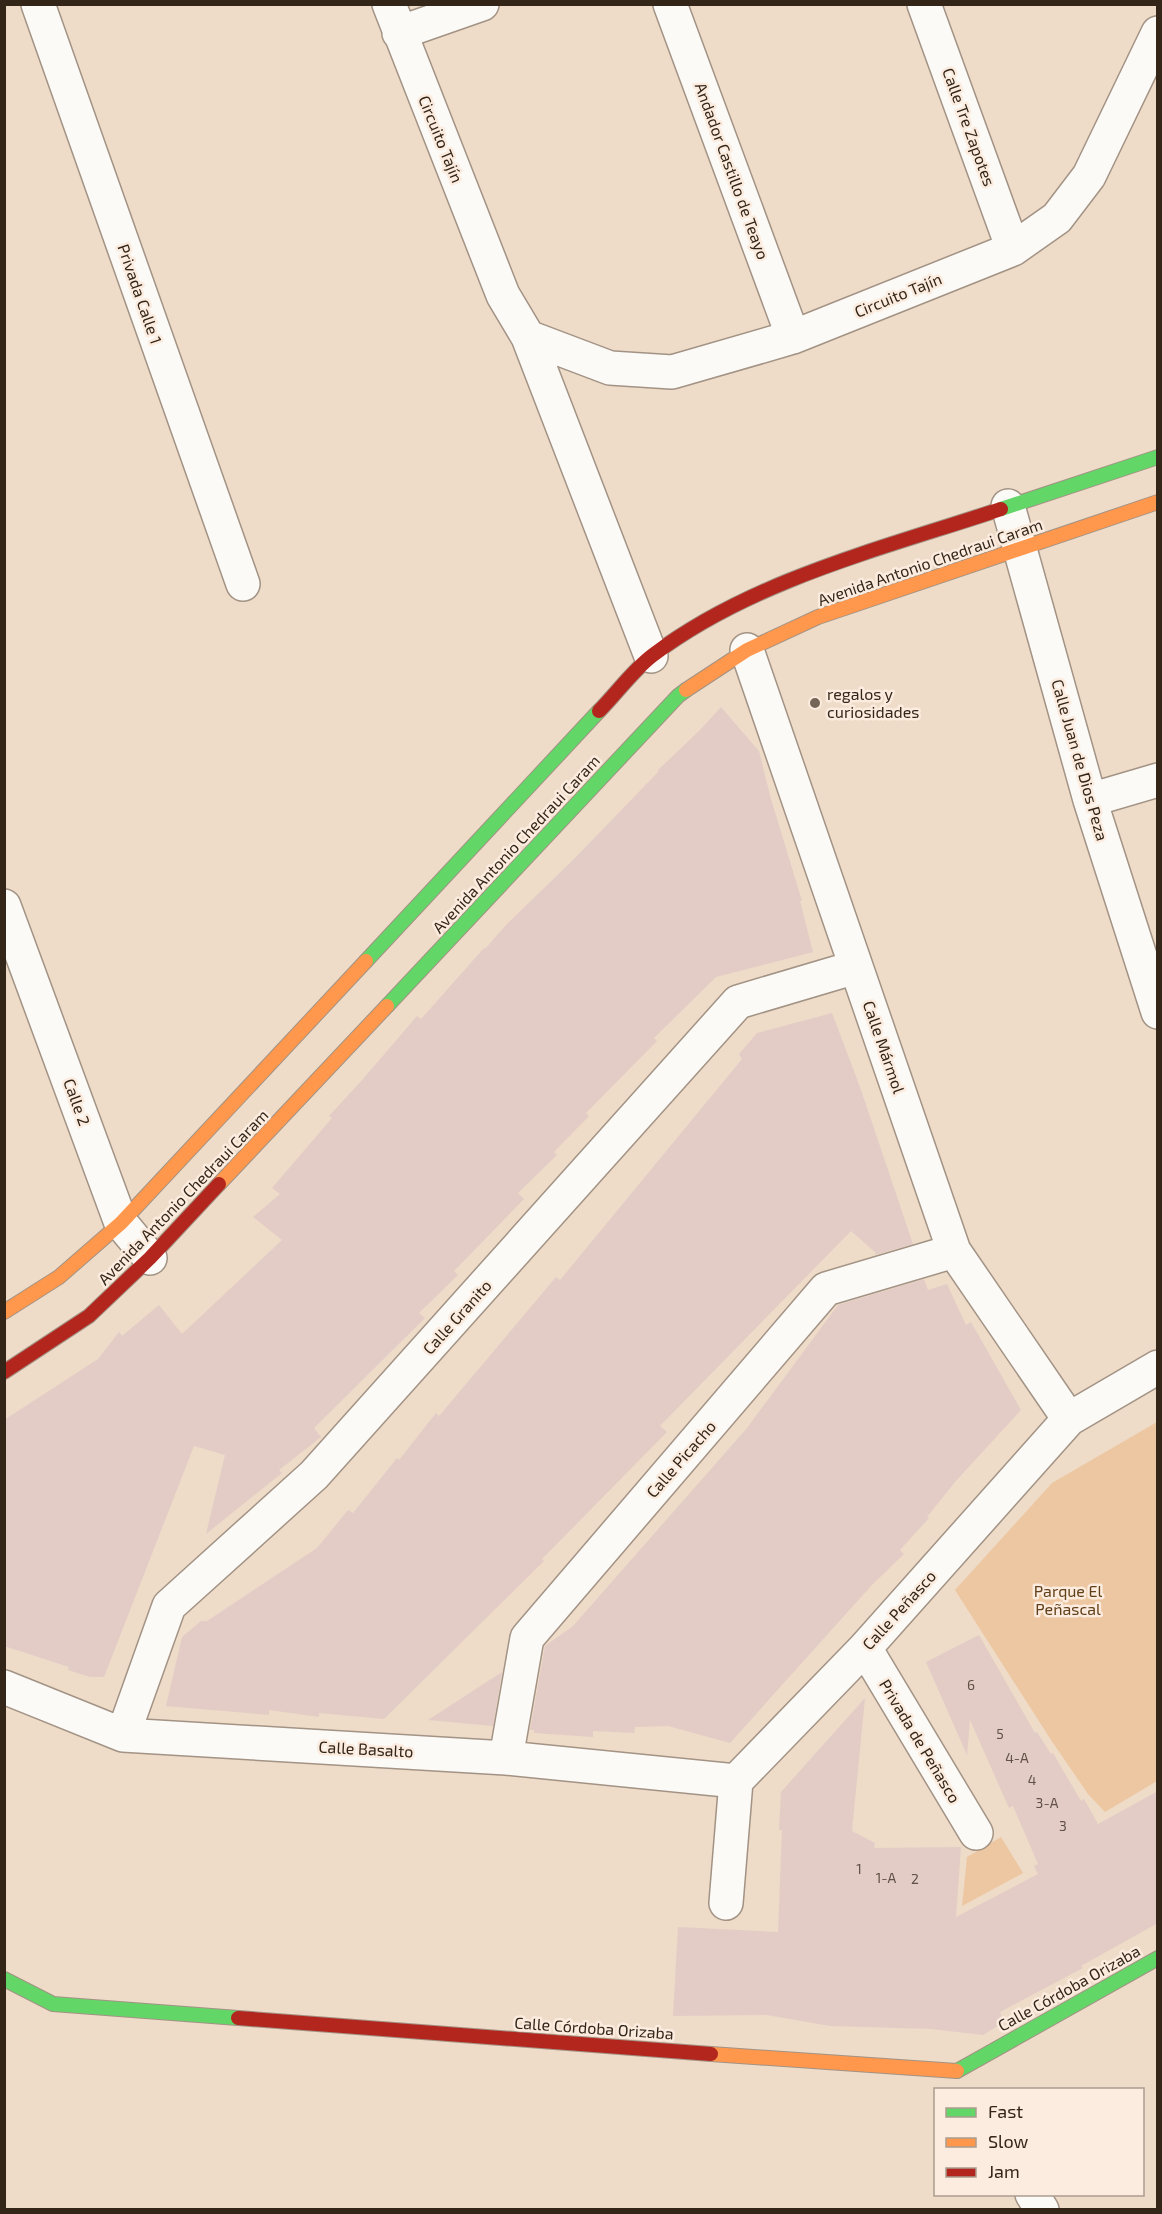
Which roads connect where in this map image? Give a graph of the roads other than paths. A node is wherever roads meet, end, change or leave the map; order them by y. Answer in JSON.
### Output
{"nodes":[{"id":1,"x":38,"y":4,"type":"edge"},
{"id":2,"x":482,"y":4,"type":"edge"},
{"id":3,"x":670,"y":4,"type":"edge"},
{"id":4,"x":924,"y":4,"type":"edge"},
{"id":5,"x":394,"y":19,"type":"edge"},
{"id":6,"x":1158,"y":33,"type":"edge"},
{"id":7,"x":1013,"y":249,"type":"junction"},
{"id":8,"x":528,"y":337,"type":"junction"},
{"id":9,"x":793,"y":337,"type":"junction"},
{"id":10,"x":1158,"y":457,"type":"edge"},
{"id":11,"x":1158,"y":502,"type":"edge"},
{"id":12,"x":1008,"y":506,"type":"junction"},
{"id":13,"x":1020,"y":548,"type":"junction"},
{"id":14,"x":243,"y":584,"type":"dead end"},
{"id":15,"x":747,"y":650,"type":"junction"},
{"id":16,"x":651,"y":656,"type":"junction"},
{"id":17,"x":1158,"y":780,"type":"edge"},
{"id":18,"x":1090,"y":800,"type":"junction"},
{"id":19,"x":4,"y":906,"type":"edge"},
{"id":20,"x":10,"y":932,"type":"edge"},
{"id":21,"x":856,"y":967,"type":"junction"},
{"id":22,"x":1158,"y":1012,"type":"edge"},
{"id":23,"x":121,"y":1223,"type":"junction"},
{"id":24,"x":954,"y":1251,"type":"junction"},
{"id":25,"x":150,"y":1258,"type":"junction"},
{"id":26,"x":4,"y":1312,"type":"edge"},
{"id":27,"x":1158,"y":1367,"type":"edge"},
{"id":28,"x":4,"y":1372,"type":"edge"},
{"id":29,"x":1069,"y":1419,"type":"junction"},
{"id":30,"x":865,"y":1648,"type":"junction"},
{"id":31,"x":4,"y":1687,"type":"edge"},
{"id":32,"x":123,"y":1735,"type":"junction"},
{"id":33,"x":506,"y":1758,"type":"junction"},
{"id":34,"x":736,"y":1781,"type":"junction"},
{"id":35,"x":976,"y":1833,"type":"dead end"},
{"id":36,"x":726,"y":1903,"type":"dead end"},
{"id":37,"x":1158,"y":1958,"type":"edge"},
{"id":38,"x":4,"y":1979,"type":"edge"},
{"id":39,"x":960,"y":2081,"type":"edge"},
{"id":40,"x":1033,"y":2196,"type":"edge"},
{"id":41,"x":1042,"y":2210,"type":"edge"}],
"edges":[{"from":1,"to":14,"type":"street","name":"Privada Calle 1"},
{"from":2,"to":5,"type":"street"},
{"from":3,"to":9,"type":"street","name":"Andador Castillo de Teayo"},
{"from":4,"to":7,"type":"street","name":"Calle Tre Zapotes"},
{"from":5,"to":8,"type":"street","name":"Circuito Tajín"},
{"from":6,"to":7,"type":"street","name":"Circuito Tajín"},
{"from":7,"to":9,"type":"street","name":"Circuito Tajín"},
{"from":8,"to":9,"type":"street","name":"Circuito Tajín"},
{"from":8,"to":16,"type":"street","name":"Circuito Tajín"},
{"from":10,"to":12,"type":"main road","name":"Avenida Antonio Chedraui Caram"},
{"from":11,"to":13,"type":"main road","name":"Avenida Antonio Chedraui Caram"},
{"from":12,"to":13,"type":"street","name":"Calle Juan de Dios Peza"},
{"from":12,"to":16,"type":"main road","name":"Avenida Antonio Chedraui Caram"},
{"from":13,"to":15,"type":"main road","name":"Avenida Antonio Chedraui Caram"},
{"from":13,"to":18,"type":"street","name":"Calle Juan de Dios Peza"},
{"from":15,"to":21,"type":"street","name":"Calle Mármol"},
{"from":15,"to":25,"type":"main road","name":"Avenida Antonio Chedraui Caram"},
{"from":16,"to":23,"type":"main road","name":"Avenida Antonio Chedraui Caram"},
{"from":17,"to":18,"type":"street"},
{"from":18,"to":22,"type":"street","name":"Calle Juan de Dios Peza"},
{"from":19,"to":20,"type":"street","name":"Calle 2"},
{"from":20,"to":23,"type":"street","name":"Calle 2"},
{"from":21,"to":24,"type":"street","name":"Calle Mármol"},
{"from":21,"to":32,"type":"street","name":"Calle Granito"},
{"from":23,"to":25,"type":"street","name":"Calle 2"},
{"from":23,"to":26,"type":"main road","name":"Avenida Antonio Chedraui Caram"},
{"from":24,"to":29,"type":"street","name":"Calle Mármol"},
{"from":24,"to":33,"type":"street","name":"Calle Picacho"},
{"from":25,"to":28,"type":"main road","name":"Avenida Antonio Chedraui Caram"},
{"from":27,"to":29,"type":"street","name":"Calle Peñasco"},
{"from":29,"to":30,"type":"street","name":"Calle Peñasco"},
{"from":30,"to":34,"type":"street","name":"Calle Peñasco"},
{"from":30,"to":35,"type":"street","name":"Privada de Peñasco"},
{"from":31,"to":32,"type":"street","name":"Calle Basalto"},
{"from":32,"to":33,"type":"street","name":"Calle Basalto"},
{"from":33,"to":34,"type":"street","name":"Calle Basalto"},
{"from":34,"to":36,"type":"street"},
{"from":37,"to":39,"type":"main road","name":"Calle Córdoba Orizaba"},
{"from":38,"to":39,"type":"main road","name":"Calle Córdoba Orizaba"},
{"from":40,"to":41,"type":"street"}]}
